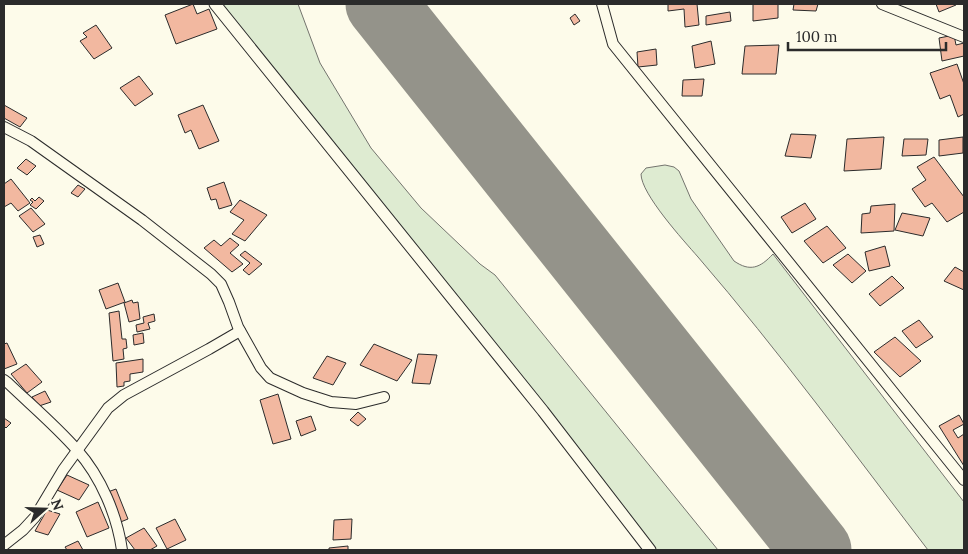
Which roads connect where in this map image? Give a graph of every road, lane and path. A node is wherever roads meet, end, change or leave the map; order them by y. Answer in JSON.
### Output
{"nodes":[{"id":1,"x":215,"y":4,"type":"edge"},
{"id":2,"x":602,"y":4,"type":"edge"},
{"id":3,"x":882,"y":4,"type":"edge"},
{"id":4,"x":964,"y":37,"type":"edge"},
{"id":5,"x":4,"y":127,"type":"edge"},
{"id":6,"x":240,"y":331,"type":"junction"},
{"id":7,"x":4,"y":380,"type":"edge"},
{"id":8,"x":384,"y":398,"type":"dead end"},
{"id":9,"x":77,"y":450,"type":"junction"},
{"id":10,"x":964,"y":480,"type":"edge"},
{"id":11,"x":4,"y":545,"type":"edge"},
{"id":12,"x":122,"y":550,"type":"edge"},
{"id":13,"x":650,"y":550,"type":"edge"}],
"edges":[{"from":1,"to":13,"type":"street"},
{"from":2,"to":10,"type":"street"},
{"from":3,"to":4,"type":"street"},
{"from":5,"to":6,"type":"street"},
{"from":6,"to":8,"type":"street"},
{"from":6,"to":9,"type":"street"},
{"from":7,"to":9,"type":"street"},
{"from":9,"to":11,"type":"street"},
{"from":9,"to":12,"type":"street"}]}
